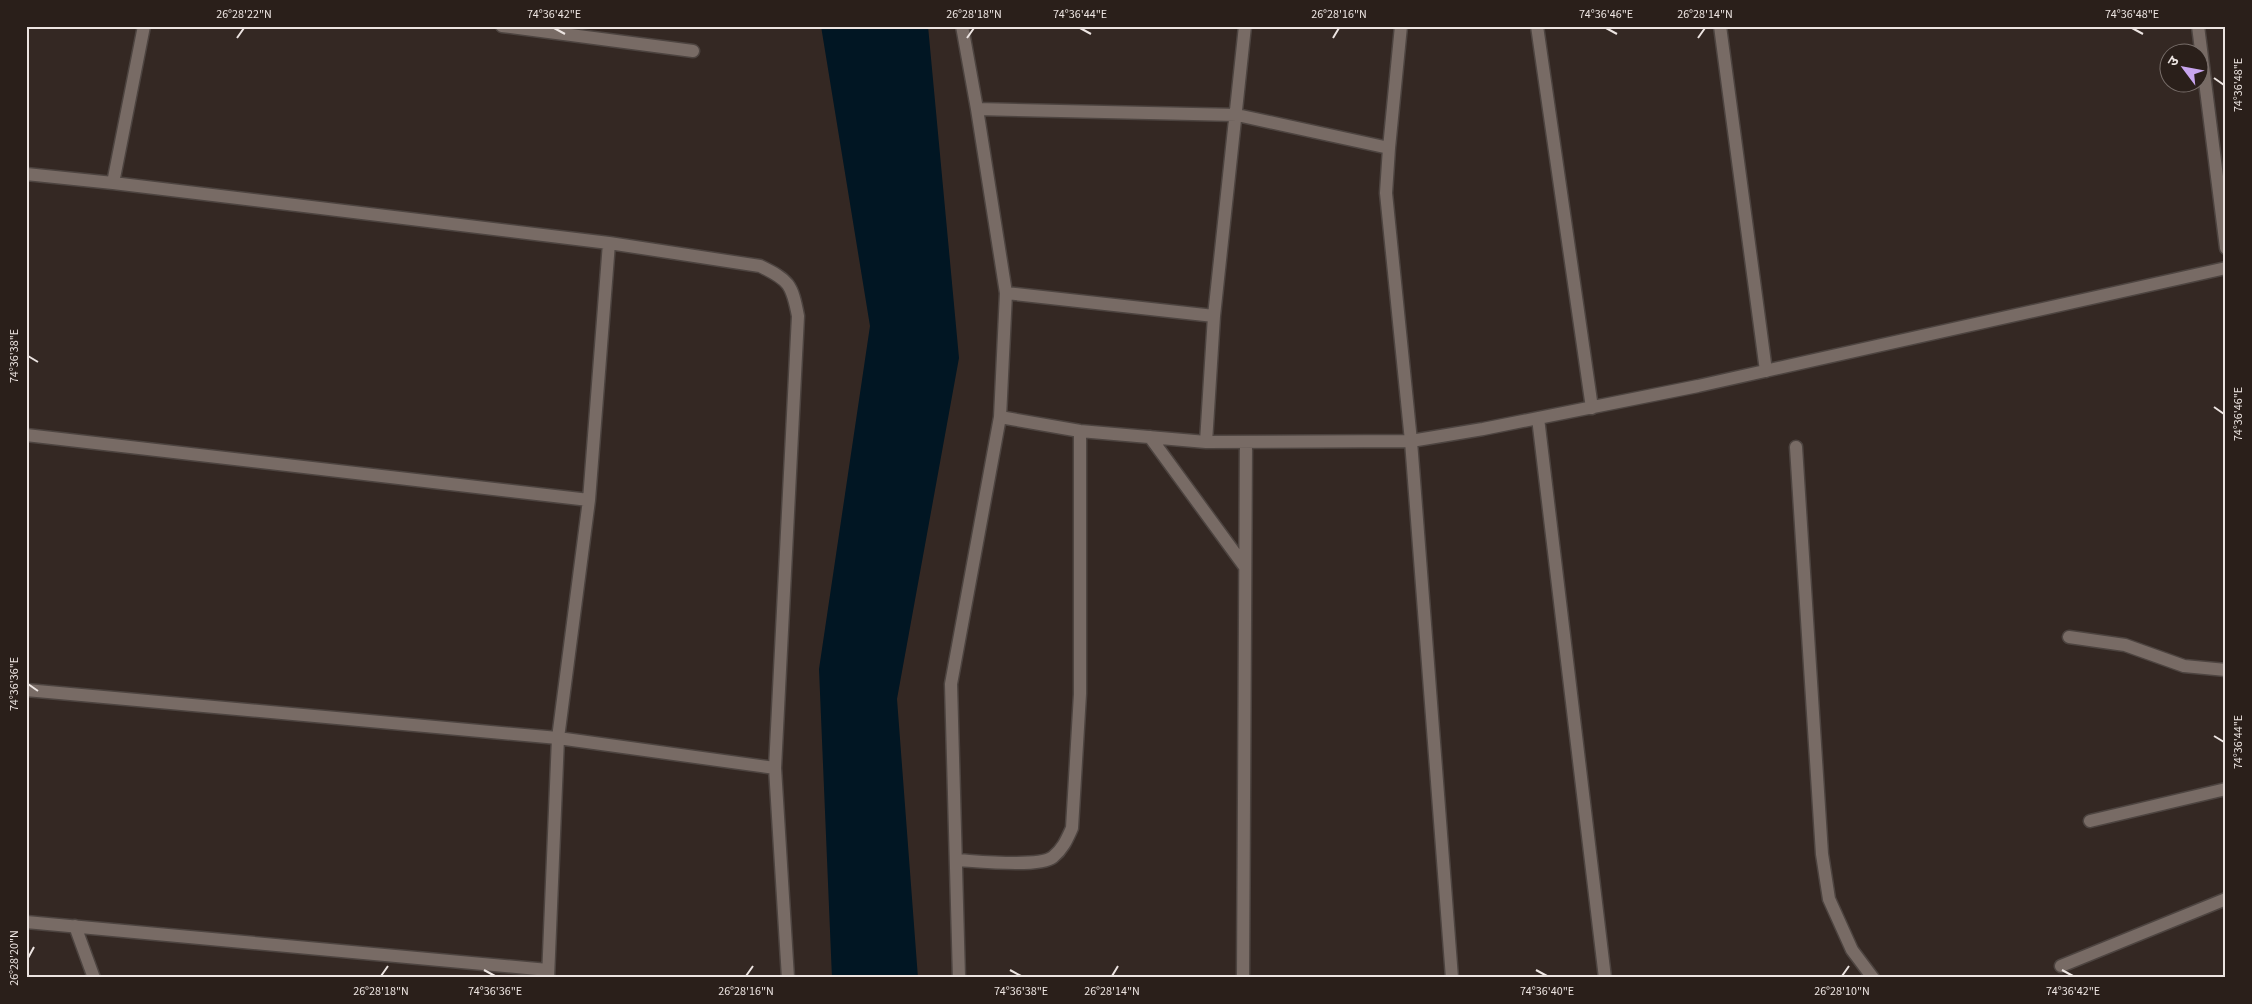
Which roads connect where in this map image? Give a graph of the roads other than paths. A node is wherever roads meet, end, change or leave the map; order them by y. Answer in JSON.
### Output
{"nodes":[{"id":1,"x":144,"y":26,"type":"edge"},
{"id":2,"x":502,"y":26,"type":"edge"},
{"id":3,"x":962,"y":26,"type":"edge"},
{"id":4,"x":1245,"y":26,"type":"edge"},
{"id":5,"x":1401,"y":26,"type":"edge"},
{"id":6,"x":1537,"y":26,"type":"edge"},
{"id":7,"x":1720,"y":26,"type":"edge"},
{"id":8,"x":2198,"y":26,"type":"edge"},
{"id":9,"x":693,"y":51,"type":"dead end"},
{"id":10,"x":977,"y":109,"type":"junction"},
{"id":11,"x":1237,"y":115,"type":"junction"},
{"id":12,"x":1389,"y":148,"type":"junction"},
{"id":13,"x":26,"y":174,"type":"edge"},
{"id":14,"x":113,"y":183,"type":"junction"},
{"id":15,"x":610,"y":244,"type":"junction"},
{"id":16,"x":2226,"y":248,"type":"edge"},
{"id":17,"x":2226,"y":268,"type":"edge"},
{"id":18,"x":1006,"y":293,"type":"junction"},
{"id":19,"x":1214,"y":316,"type":"junction"},
{"id":20,"x":1766,"y":371,"type":"junction"},
{"id":21,"x":1592,"y":408,"type":"junction"},
{"id":22,"x":1000,"y":417,"type":"junction"},
{"id":23,"x":1538,"y":418,"type":"junction"},
{"id":24,"x":1080,"y":431,"type":"junction"},
{"id":25,"x":26,"y":435,"type":"edge"},
{"id":26,"x":1150,"y":437,"type":"junction"},
{"id":27,"x":1411,"y":441,"type":"junction"},
{"id":28,"x":1206,"y":442,"type":"junction"},
{"id":29,"x":1246,"y":442,"type":"junction"},
{"id":30,"x":1796,"y":447,"type":"dead end"},
{"id":31,"x":589,"y":500,"type":"junction"},
{"id":32,"x":1245,"y":567,"type":"junction"},
{"id":33,"x":2069,"y":638,"type":"dead end"},
{"id":34,"x":2226,"y":670,"type":"edge"},
{"id":35,"x":26,"y":690,"type":"edge"},
{"id":36,"x":558,"y":738,"type":"junction"},
{"id":37,"x":775,"y":768,"type":"junction"},
{"id":38,"x":2226,"y":789,"type":"edge"},
{"id":39,"x":2090,"y":821,"type":"dead end"},
{"id":40,"x":956,"y":860,"type":"junction"},
{"id":41,"x":2226,"y":899,"type":"edge"},
{"id":42,"x":26,"y":922,"type":"edge"},
{"id":43,"x":75,"y":926,"type":"junction"},
{"id":44,"x":2061,"y":966,"type":"dead end"},
{"id":45,"x":548,"y":974,"type":"edge"},
{"id":46,"x":94,"y":978,"type":"edge"},
{"id":47,"x":788,"y":978,"type":"edge"},
{"id":48,"x":959,"y":978,"type":"edge"},
{"id":49,"x":1243,"y":978,"type":"edge"},
{"id":50,"x":1452,"y":978,"type":"edge"},
{"id":51,"x":1605,"y":978,"type":"edge"},
{"id":52,"x":1873,"y":978,"type":"edge"}],
"edges":[{"from":1,"to":14,"type":"street"},
{"from":2,"to":9,"type":"street"},
{"from":3,"to":10,"type":"street"},
{"from":4,"to":11,"type":"street"},
{"from":5,"to":12,"type":"street"},
{"from":6,"to":21,"type":"street"},
{"from":7,"to":20,"type":"street"},
{"from":8,"to":16,"type":"street"},
{"from":10,"to":11,"type":"street"},
{"from":10,"to":18,"type":"street"},
{"from":11,"to":12,"type":"street"},
{"from":11,"to":19,"type":"street"},
{"from":12,"to":27,"type":"street"},
{"from":13,"to":14,"type":"street"},
{"from":14,"to":15,"type":"street"},
{"from":15,"to":31,"type":"street"},
{"from":15,"to":37,"type":"street"},
{"from":17,"to":20,"type":"street"},
{"from":18,"to":19,"type":"street"},
{"from":18,"to":22,"type":"street"},
{"from":19,"to":28,"type":"street"},
{"from":20,"to":21,"type":"street"},
{"from":21,"to":23,"type":"street"},
{"from":22,"to":24,"type":"street"},
{"from":22,"to":40,"type":"street"},
{"from":23,"to":27,"type":"street"},
{"from":23,"to":51,"type":"street"},
{"from":24,"to":26,"type":"street"},
{"from":24,"to":40,"type":"street"},
{"from":25,"to":31,"type":"street"},
{"from":26,"to":28,"type":"street"},
{"from":26,"to":32,"type":"street"},
{"from":27,"to":29,"type":"street"},
{"from":27,"to":50,"type":"street"},
{"from":28,"to":29,"type":"street"},
{"from":29,"to":32,"type":"street"},
{"from":30,"to":52,"type":"street"},
{"from":31,"to":36,"type":"street"},
{"from":32,"to":49,"type":"street"},
{"from":33,"to":34,"type":"street"},
{"from":35,"to":36,"type":"street"},
{"from":36,"to":37,"type":"street"},
{"from":36,"to":45,"type":"street"},
{"from":37,"to":47,"type":"street"},
{"from":38,"to":39,"type":"street"},
{"from":40,"to":48,"type":"street"},
{"from":41,"to":44,"type":"street"},
{"from":42,"to":43,"type":"street"},
{"from":43,"to":45,"type":"street"},
{"from":43,"to":46,"type":"street"}]}
